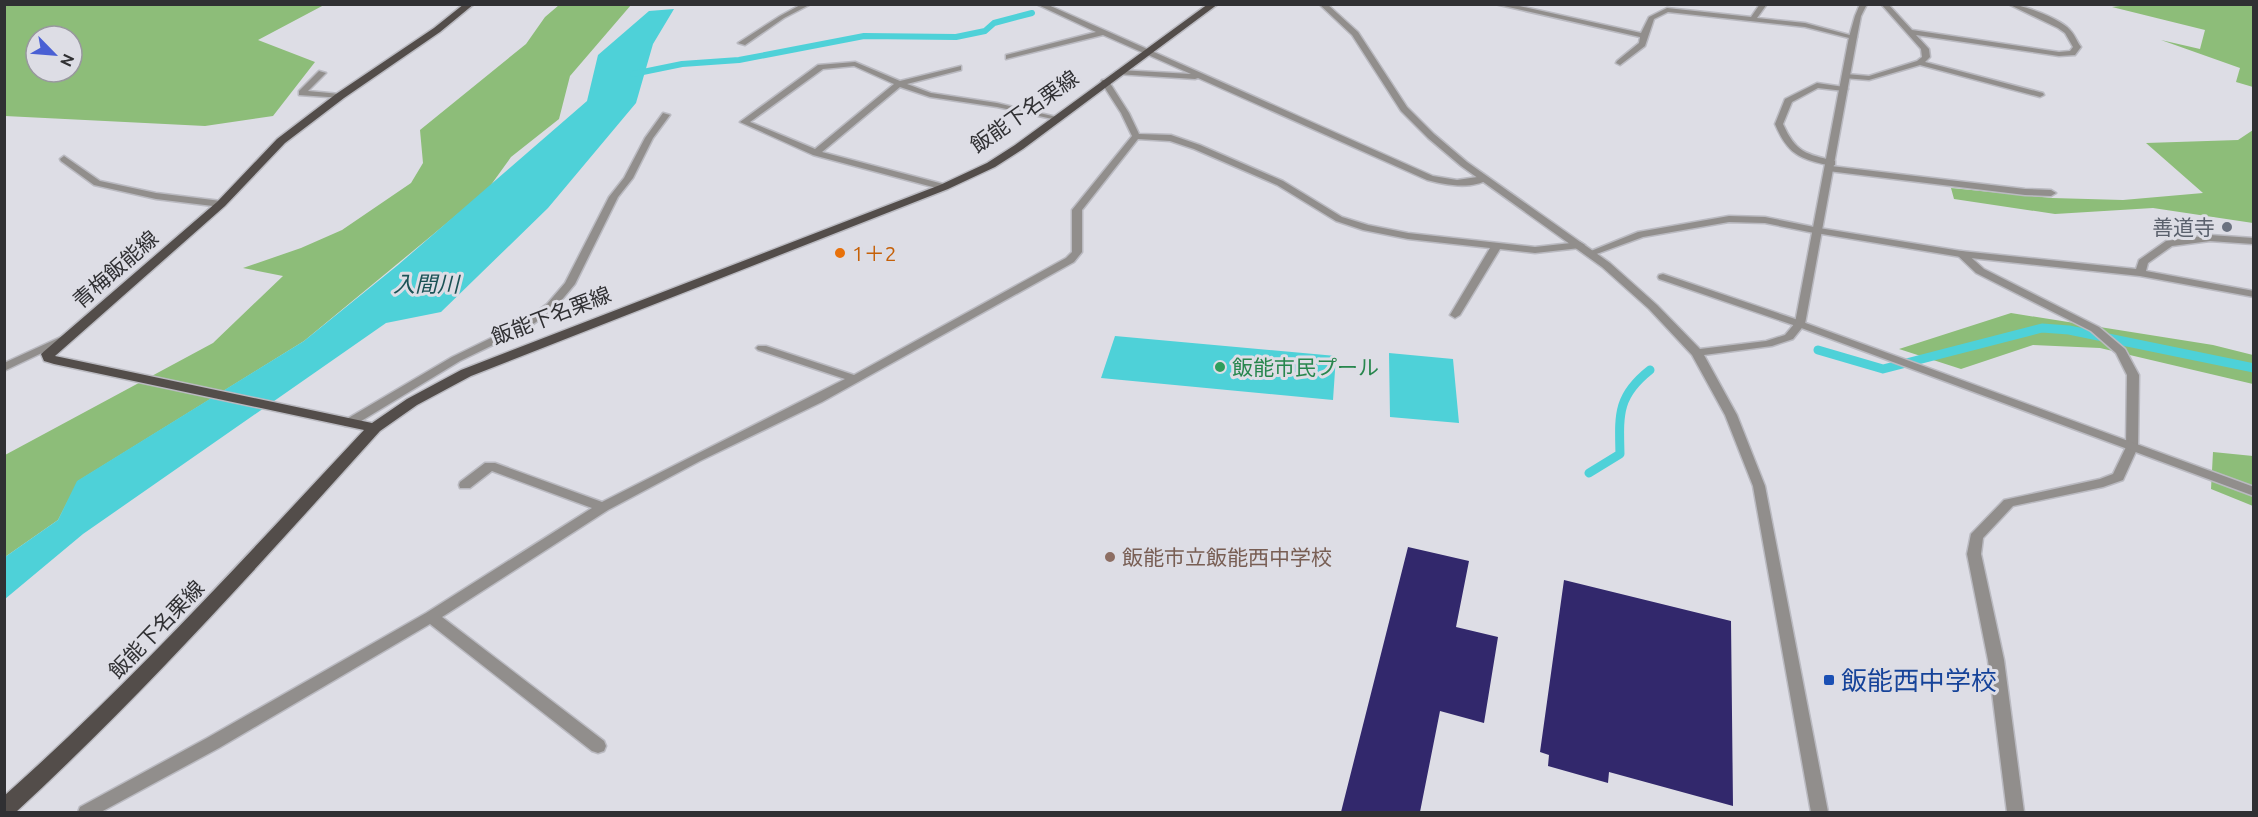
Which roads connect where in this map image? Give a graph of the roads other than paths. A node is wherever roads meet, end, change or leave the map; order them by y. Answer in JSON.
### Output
{"nodes":[{"id":1,"x":470,"y":4,"type":"edge"},
{"id":2,"x":808,"y":4,"type":"edge"},
{"id":3,"x":1039,"y":4,"type":"edge"},
{"id":4,"x":1214,"y":4,"type":"edge"},
{"id":5,"x":1322,"y":4,"type":"edge"},
{"id":6,"x":1498,"y":4,"type":"edge"},
{"id":7,"x":1764,"y":4,"type":"edge"},
{"id":8,"x":1864,"y":4,"type":"edge"},
{"id":9,"x":1884,"y":4,"type":"edge"},
{"id":10,"x":2011,"y":4,"type":"edge"},
{"id":11,"x":1753,"y":19,"type":"junction"},
{"id":12,"x":1909,"y":32,"type":"junction"},
{"id":13,"x":1102,"y":33,"type":"junction"},
{"id":14,"x":1644,"y":36,"type":"junction"},
{"id":15,"x":1853,"y":37,"type":"junction"},
{"id":16,"x":742,"y":43,"type":"dead end"},
{"id":17,"x":1146,"y":52,"type":"junction"},
{"id":18,"x":1009,"y":57,"type":"dead end"},
{"id":19,"x":1620,"y":63,"type":"dead end"},
{"id":20,"x":1920,"y":63,"type":"junction"},
{"id":21,"x":958,"y":68,"type":"dead end"},
{"id":22,"x":1119,"y":72,"type":"junction"},
{"id":23,"x":322,"y":73,"type":"dead end"},
{"id":24,"x":1846,"y":76,"type":"junction"},
{"id":25,"x":1202,"y":77,"type":"junction"},
{"id":26,"x":1105,"y":82,"type":"junction"},
{"id":27,"x":899,"y":84,"type":"junction"},
{"id":28,"x":1845,"y":89,"type":"junction"},
{"id":29,"x":2040,"y":95,"type":"dead end"},
{"id":30,"x":339,"y":96,"type":"junction"},
{"id":31,"x":666,"y":115,"type":"dead end"},
{"id":32,"x":1057,"y":118,"type":"junction"},
{"id":33,"x":1136,"y":136,"type":"junction"},
{"id":34,"x":816,"y":153,"type":"junction"},
{"id":35,"x":64,"y":159,"type":"dead end"},
{"id":36,"x":1831,"y":166,"type":"junction"},
{"id":37,"x":1484,"y":179,"type":"junction"},
{"id":38,"x":944,"y":187,"type":"junction"},
{"id":39,"x":2051,"y":193,"type":"dead end"},
{"id":40,"x":221,"y":204,"type":"junction"},
{"id":41,"x":1819,"y":231,"type":"junction"},
{"id":42,"x":2253,"y":242,"type":"edge"},
{"id":43,"x":1497,"y":245,"type":"junction"},
{"id":44,"x":1580,"y":245,"type":"junction"},
{"id":45,"x":1591,"y":254,"type":"junction"},
{"id":46,"x":1961,"y":254,"type":"junction"},
{"id":47,"x":2140,"y":273,"type":"junction"},
{"id":48,"x":1663,"y":277,"type":"dead end"},
{"id":49,"x":2253,"y":294,"type":"edge"},
{"id":50,"x":1455,"y":315,"type":"dead end"},
{"id":51,"x":1800,"y":324,"type":"junction"},
{"id":52,"x":65,"y":338,"type":"junction"},
{"id":53,"x":762,"y":348,"type":"dead end"},
{"id":54,"x":1696,"y":354,"type":"junction"},
{"id":55,"x":4,"y":368,"type":"edge"},
{"id":56,"x":855,"y":379,"type":"junction"},
{"id":57,"x":349,"y":423,"type":"junction"},
{"id":58,"x":375,"y":428,"type":"junction"},
{"id":59,"x":2132,"y":447,"type":"junction"},
{"id":60,"x":465,"y":484,"type":"dead end"},
{"id":61,"x":2253,"y":492,"type":"edge"},
{"id":62,"x":603,"y":507,"type":"junction"},
{"id":63,"x":431,"y":617,"type":"junction"},
{"id":64,"x":598,"y":746,"type":"dead end"},
{"id":65,"x":4,"y":810,"type":"edge"},
{"id":66,"x":86,"y":813,"type":"edge"},
{"id":67,"x":1820,"y":813,"type":"edge"},
{"id":68,"x":2016,"y":813,"type":"edge"}],
"edges":[{"from":1,"to":30,"type":"main road","name":"青梅飯能線"},
{"from":2,"to":16,"type":"street"},
{"from":3,"to":13,"type":"street"},
{"from":4,"to":17,"type":"main road","name":"飯能下名栗線"},
{"from":5,"to":37,"type":"street"},
{"from":6,"to":14,"type":"street"},
{"from":7,"to":11,"type":"street"},
{"from":8,"to":15,"type":"street"},
{"from":9,"to":12,"type":"street"},
{"from":10,"to":12,"type":"street"},
{"from":11,"to":14,"type":"street"},
{"from":11,"to":15,"type":"street"},
{"from":12,"to":20,"type":"street"},
{"from":13,"to":17,"type":"street"},
{"from":13,"to":18,"type":"street"},
{"from":14,"to":19,"type":"street"},
{"from":15,"to":24,"type":"street"},
{"from":17,"to":22,"type":"main road","name":"飯能下名栗線"},
{"from":17,"to":25,"type":"street"},
{"from":20,"to":24,"type":"street"},
{"from":20,"to":29,"type":"street"},
{"from":21,"to":27,"type":"street"},
{"from":22,"to":25,"type":"street"},
{"from":22,"to":26,"type":"main road","name":"飯能下名栗線"},
{"from":23,"to":30,"type":"street"},
{"from":24,"to":28,"type":"street"},
{"from":25,"to":37,"type":"street"},
{"from":26,"to":32,"type":"main road","name":"飯能下名栗線"},
{"from":26,"to":33,"type":"street"},
{"from":27,"to":32,"type":"street"},
{"from":27,"to":34,"type":"street"},
{"from":27,"to":34,"type":"street"},
{"from":28,"to":36,"type":"street"},
{"from":28,"to":36,"type":"street"},
{"from":30,"to":40,"type":"main road","name":"青梅飯能線"},
{"from":31,"to":57,"type":"street"},
{"from":32,"to":38,"type":"main road","name":"飯能下名栗線"},
{"from":33,"to":43,"type":"street"},
{"from":33,"to":56,"type":"street"},
{"from":34,"to":38,"type":"street"},
{"from":35,"to":40,"type":"street"},
{"from":36,"to":39,"type":"street"},
{"from":36,"to":41,"type":"street"},
{"from":37,"to":44,"type":"street"},
{"from":38,"to":58,"type":"main road","name":"飯能下名栗線"},
{"from":40,"to":52,"type":"main road","name":"青梅飯能線"},
{"from":41,"to":45,"type":"street"},
{"from":41,"to":46,"type":"street"},
{"from":41,"to":51,"type":"street"},
{"from":42,"to":47,"type":"street"},
{"from":43,"to":44,"type":"street"},
{"from":43,"to":50,"type":"street"},
{"from":44,"to":45,"type":"street"},
{"from":45,"to":54,"type":"street"},
{"from":46,"to":47,"type":"street"},
{"from":46,"to":59,"type":"street"},
{"from":47,"to":49,"type":"street"},
{"from":48,"to":51,"type":"street"},
{"from":51,"to":54,"type":"street"},
{"from":51,"to":59,"type":"street"},
{"from":52,"to":55,"type":"street"},
{"from":52,"to":57,"type":"main road","name":"青梅飯能線"},
{"from":53,"to":56,"type":"street"},
{"from":54,"to":67,"type":"street"},
{"from":56,"to":62,"type":"street"},
{"from":57,"to":58,"type":"main road","name":"青梅飯能線"},
{"from":58,"to":65,"type":"main road","name":"飯能下名栗線"},
{"from":59,"to":61,"type":"street"},
{"from":59,"to":68,"type":"street"},
{"from":60,"to":62,"type":"street"},
{"from":62,"to":63,"type":"street"},
{"from":63,"to":64,"type":"street"},
{"from":63,"to":66,"type":"street"}]}
